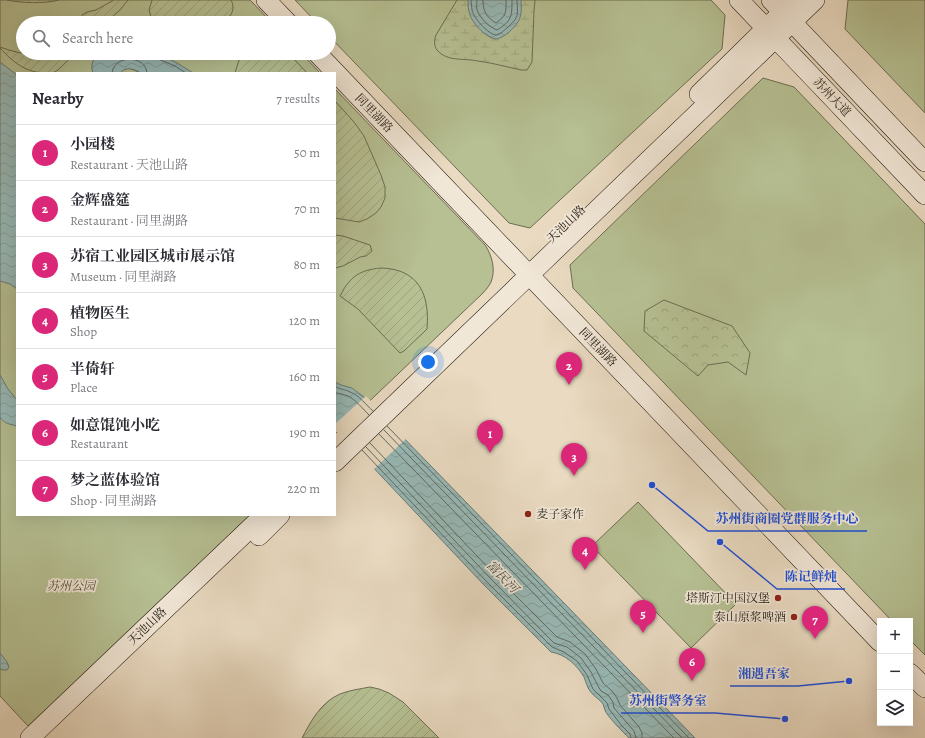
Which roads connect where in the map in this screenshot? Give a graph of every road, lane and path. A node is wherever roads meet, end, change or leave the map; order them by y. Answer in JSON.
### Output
{"nodes":[{"id":1,"x":266,"y":0,"type":"edge"},
{"id":2,"x":739,"y":0,"type":"edge"},
{"id":3,"x":815,"y":0,"type":"edge"},
{"id":4,"x":785,"y":9,"type":"edge"},
{"id":5,"x":281,"y":16,"type":"edge"},
{"id":6,"x":771,"y":33,"type":"junction"},
{"id":7,"x":324,"y":60,"type":"edge"},
{"id":8,"x":335,"y":72,"type":"edge"},
{"id":9,"x":336,"y":73,"type":"edge"},
{"id":10,"x":925,"y":162,"type":"edge"},
{"id":11,"x":925,"y":195,"type":"edge"},
{"id":12,"x":525,"y":271,"type":"junction"},
{"id":13,"x":400,"y":392,"type":"junction"},
{"id":14,"x":336,"y":446,"type":"edge"},
{"id":15,"x":336,"y":461,"type":"edge"},
{"id":16,"x":263,"y":516,"type":"edge"},
{"id":17,"x":279,"y":516,"type":"edge"},
{"id":18,"x":877,"y":639,"type":"edge"},
{"id":19,"x":913,"y":676,"type":"edge"},
{"id":20,"x":925,"y":688,"type":"edge"},
{"id":21,"x":30,"y":738,"type":"edge"},
{"id":22,"x":49,"y":738,"type":"edge"}],
"edges":[{"from":1,"to":5,"type":"street"},
{"from":2,"to":6,"type":"street","name":"苏州大道"},
{"from":3,"to":4,"type":"street","name":"天池山路"},
{"from":4,"to":6,"type":"street","name":"天池山路"},
{"from":4,"to":10,"type":"street","name":"苏州大道"},
{"from":6,"to":11,"type":"street","name":"苏州大道"},
{"from":6,"to":12,"type":"street","name":"天池山路"},
{"from":7,"to":8,"type":"street","name":"同里湖路"},
{"from":9,"to":12,"type":"street","name":"同里湖路"},
{"from":12,"to":13,"type":"street","name":"天池山路"},
{"from":12,"to":18,"type":"street","name":"同里湖路"},
{"from":13,"to":14,"type":"street","name":"天池山路"},
{"from":13,"to":15,"type":"street"},
{"from":16,"to":21,"type":"street","name":"天池山路"},
{"from":17,"to":22,"type":"street","name":"天池山路"},
{"from":19,"to":20,"type":"street"}]}
